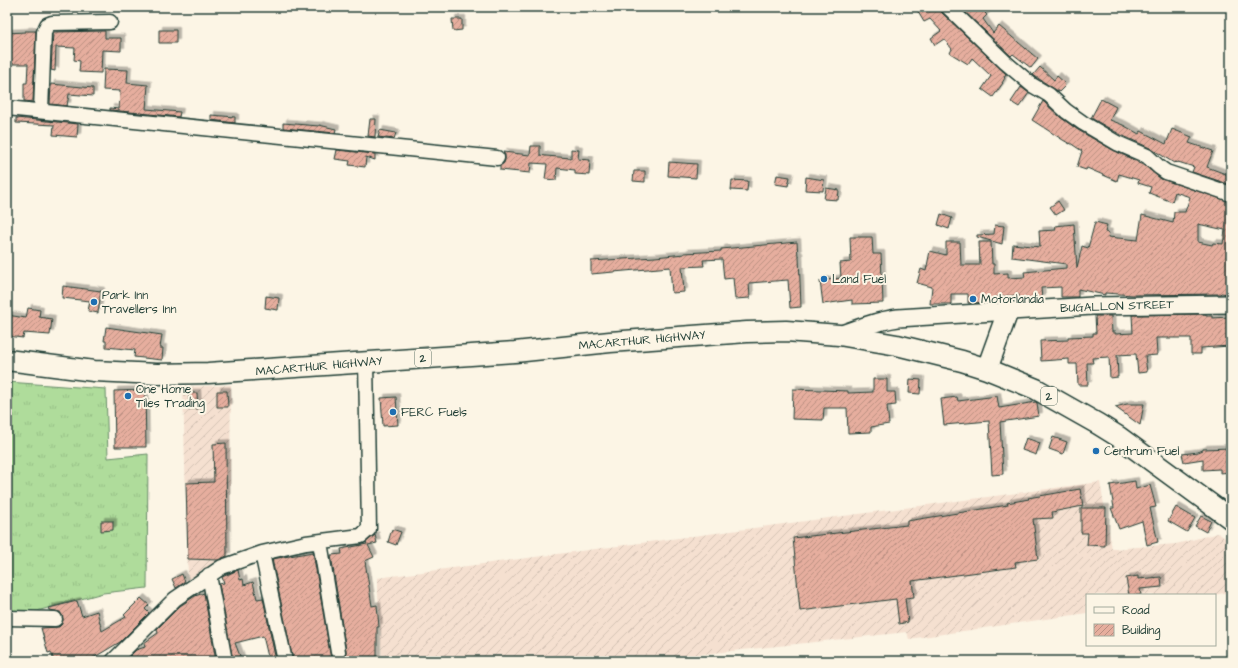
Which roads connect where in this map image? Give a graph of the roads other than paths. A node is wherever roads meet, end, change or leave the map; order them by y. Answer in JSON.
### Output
{"nodes":[{"id":1,"x":948,"y":7,"type":"edge"},
{"id":2,"x":110,"y":22,"type":"dead end"},
{"id":3,"x":7,"y":108,"type":"edge"},
{"id":4,"x":41,"y":111,"type":"junction"},
{"id":5,"x":497,"y":158,"type":"dead end"},
{"id":6,"x":1231,"y":194,"type":"edge"},
{"id":7,"x":1231,"y":304,"type":"edge"},
{"id":8,"x":1008,"y":311,"type":"junction"},
{"id":9,"x":839,"y":335,"type":"junction"},
{"id":10,"x":7,"y":360,"type":"edge"},
{"id":11,"x":366,"y":362,"type":"junction"},
{"id":12,"x":987,"y":369,"type":"junction"},
{"id":13,"x":1231,"y":518,"type":"edge"},
{"id":14,"x":320,"y":542,"type":"junction"},
{"id":15,"x":262,"y":553,"type":"junction"},
{"id":16,"x":209,"y":575,"type":"junction"},
{"id":17,"x":7,"y":618,"type":"edge"},
{"id":18,"x":55,"y":619,"type":"dead end"},
{"id":19,"x":338,"y":652,"type":"dead end"},
{"id":20,"x":113,"y":661,"type":"edge"},
{"id":21,"x":225,"y":661,"type":"edge"},
{"id":22,"x":285,"y":661,"type":"edge"}],
"edges":[{"from":1,"to":6,"type":"street"},
{"from":2,"to":4,"type":"street"},
{"from":3,"to":4,"type":"street"},
{"from":4,"to":5,"type":"street"},
{"from":7,"to":8,"type":"main road","name":"BUGALLON STREET"},
{"from":8,"to":9,"type":"main road","name":"BUGALLON STREET"},
{"from":8,"to":12,"type":"highway"},
{"from":9,"to":11,"type":"highway","name":"MACARTHUR HIGHWAY","number":"2"},
{"from":9,"to":12,"type":"highway","name":"MACARTHUR HIGHWAY","number":"2"},
{"from":10,"to":11,"type":"highway","name":"MACARTHUR HIGHWAY","number":"2"},
{"from":11,"to":14,"type":"street"},
{"from":12,"to":13,"type":"highway","name":"MACARTHUR HIGHWAY","number":"2"},
{"from":14,"to":15,"type":"street"},
{"from":14,"to":19,"type":"street"},
{"from":15,"to":16,"type":"street"},
{"from":15,"to":22,"type":"street"},
{"from":16,"to":20,"type":"street"},
{"from":16,"to":21,"type":"street"},
{"from":17,"to":18,"type":"street"}]}
